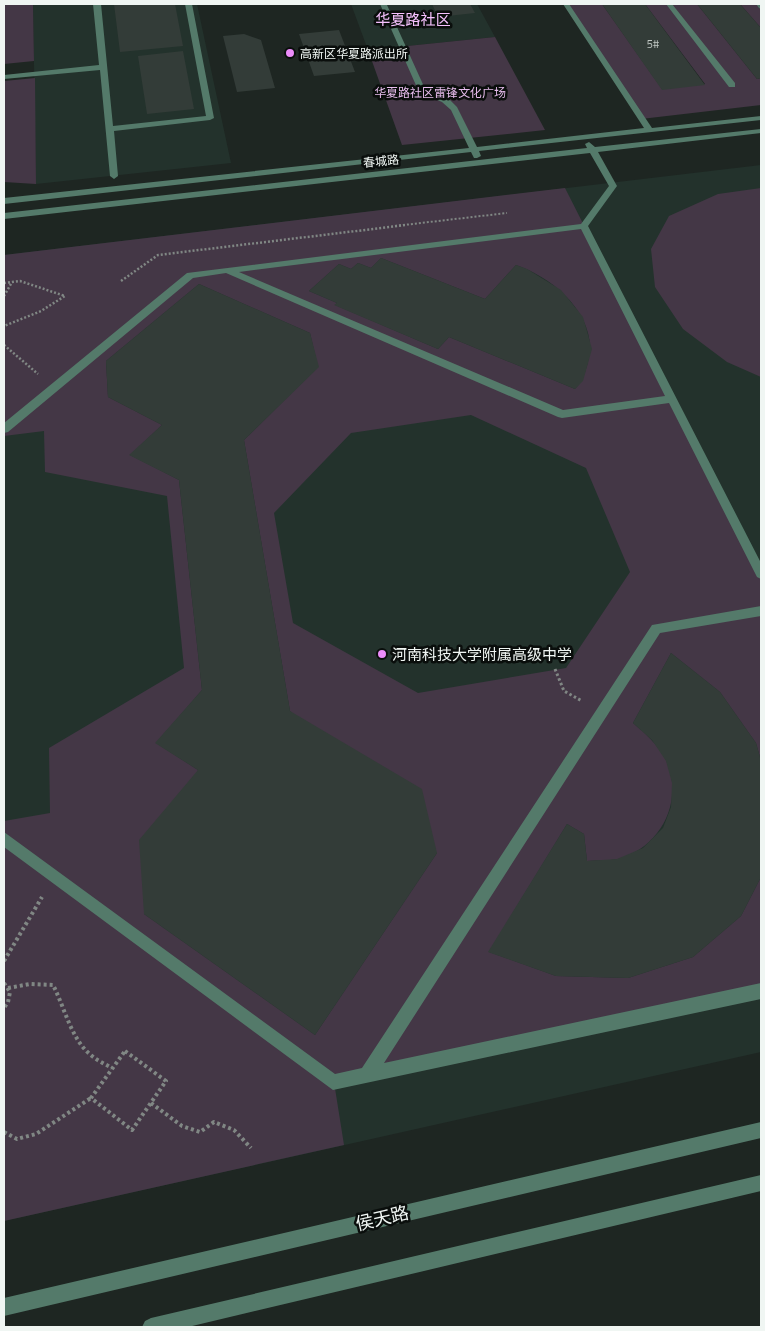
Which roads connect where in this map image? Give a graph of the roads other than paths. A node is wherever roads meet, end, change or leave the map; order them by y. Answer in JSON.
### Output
{"nodes":[{"id":1,"x":97,"y":4,"type":"edge"},
{"id":2,"x":188,"y":4,"type":"edge"},
{"id":3,"x":566,"y":4,"type":"edge"},
{"id":4,"x":669,"y":4,"type":"edge"},
{"id":5,"x":759,"y":4,"type":"edge"},
{"id":6,"x":383,"y":5,"type":"edge"},
{"id":7,"x":761,"y":7,"type":"edge"},
{"id":8,"x":103,"y":64,"type":"junction"},
{"id":9,"x":4,"y":70,"type":"edge"},
{"id":10,"x":4,"y":77,"type":"edge"},
{"id":11,"x":732,"y":84,"type":"dead end"},
{"id":12,"x":761,"y":118,"type":"edge"},
{"id":13,"x":109,"y":129,"type":"junction"},
{"id":14,"x":650,"y":131,"type":"junction"},
{"id":15,"x":761,"y":131,"type":"edge"},
{"id":16,"x":586,"y":138,"type":"junction"},
{"id":17,"x":475,"y":150,"type":"junction"},
{"id":18,"x":592,"y":150,"type":"junction"},
{"id":19,"x":480,"y":163,"type":"junction"},
{"id":20,"x":114,"y":176,"type":"dead end"},
{"id":21,"x":4,"y":201,"type":"edge"},
{"id":22,"x":4,"y":216,"type":"edge"},
{"id":23,"x":584,"y":226,"type":"junction"},
{"id":24,"x":229,"y":270,"type":"junction"},
{"id":25,"x":672,"y":399,"type":"junction"},
{"id":26,"x":4,"y":429,"type":"edge"},
{"id":27,"x":761,"y":574,"type":"edge"},
{"id":28,"x":761,"y":611,"type":"edge"},
{"id":29,"x":4,"y":839,"type":"edge"},
{"id":30,"x":761,"y":991,"type":"edge"},
{"id":31,"x":367,"y":1075,"type":"junction"},
{"id":32,"x":761,"y":1130,"type":"edge"},
{"id":33,"x":761,"y":1183,"type":"edge"},
{"id":34,"x":4,"y":1307,"type":"edge"},
{"id":35,"x":151,"y":1327,"type":"edge"}],
"edges":[{"from":1,"to":8,"type":"street"},
{"from":2,"to":13,"type":"street"},
{"from":3,"to":14,"type":"street"},
{"from":4,"to":11,"type":"street"},
{"from":5,"to":7,"type":"street"},
{"from":6,"to":17,"type":"street"},
{"from":8,"to":9,"type":"street"},
{"from":8,"to":10,"type":"street"},
{"from":8,"to":13,"type":"street"},
{"from":12,"to":14,"type":"street","name":"春城路"},
{"from":13,"to":20,"type":"street"},
{"from":14,"to":16,"type":"street","name":"春城路"},
{"from":15,"to":18,"type":"street","name":"春城路"},
{"from":16,"to":17,"type":"street","name":"春城路"},
{"from":16,"to":18,"type":"street"},
{"from":17,"to":19,"type":"street"},
{"from":17,"to":21,"type":"street","name":"春城路"},
{"from":18,"to":19,"type":"street","name":"春城路"},
{"from":18,"to":23,"type":"street"},
{"from":19,"to":22,"type":"street","name":"春城路"},
{"from":23,"to":24,"type":"street"},
{"from":23,"to":25,"type":"street"},
{"from":24,"to":25,"type":"street"},
{"from":24,"to":26,"type":"street"},
{"from":25,"to":27,"type":"street"},
{"from":28,"to":31,"type":"street"},
{"from":29,"to":31,"type":"street"},
{"from":30,"to":31,"type":"street"},
{"from":32,"to":34,"type":"street","name":"侯天路"},
{"from":33,"to":35,"type":"street"}]}
